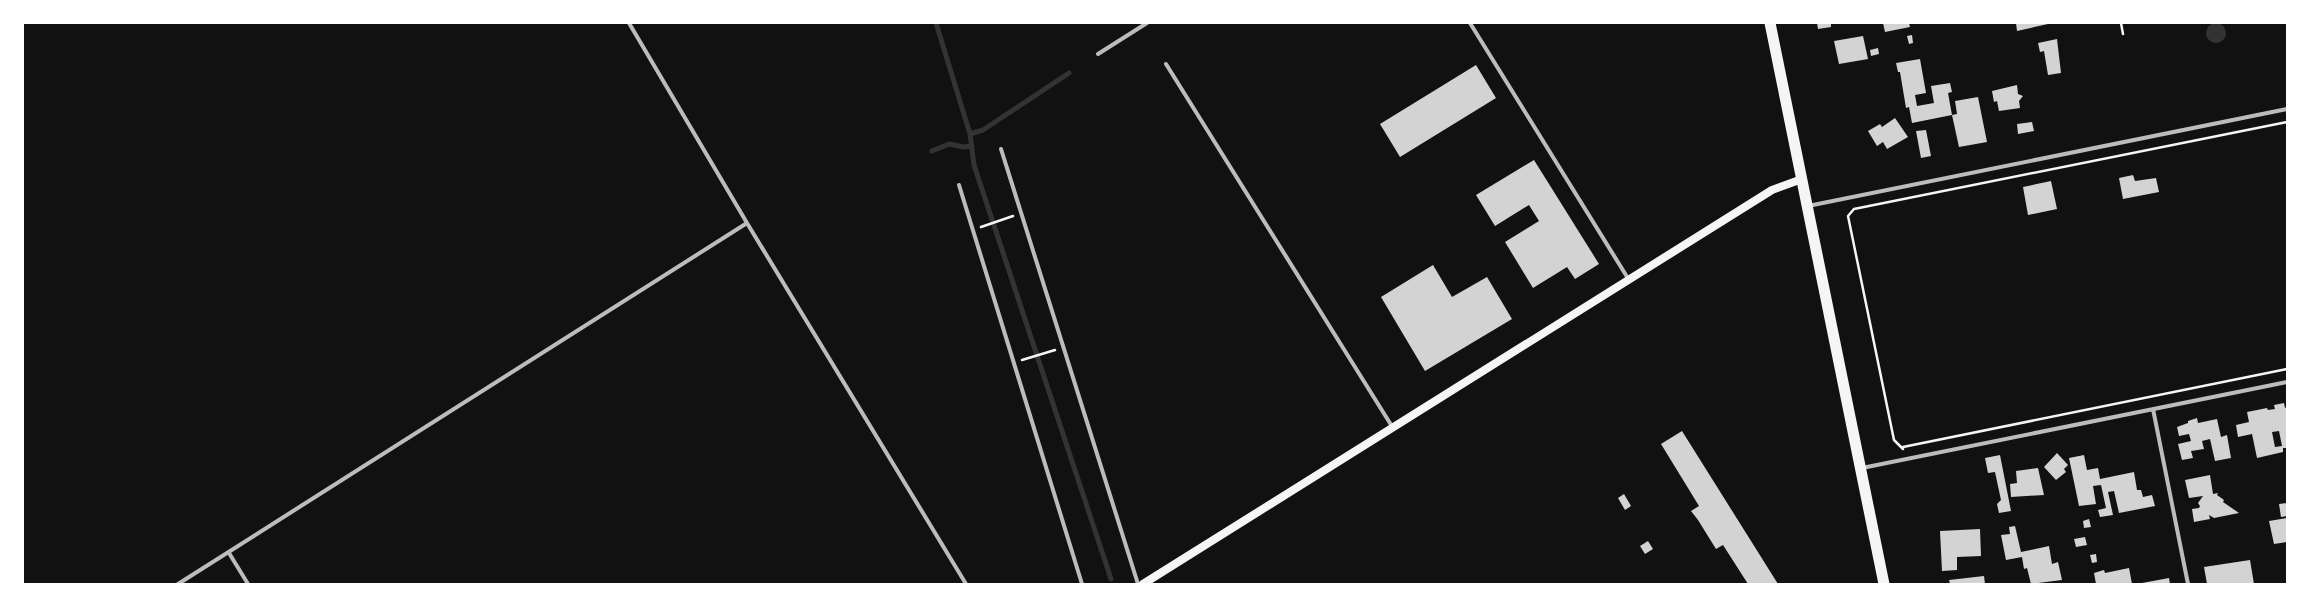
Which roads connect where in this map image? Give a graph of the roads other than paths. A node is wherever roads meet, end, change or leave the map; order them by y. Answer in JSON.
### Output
{"nodes":[{"id":1,"x":629,"y":23,"type":"edge"},
{"id":2,"x":1147,"y":23,"type":"edge"},
{"id":3,"x":1470,"y":23,"type":"edge"},
{"id":4,"x":1770,"y":23,"type":"edge"},
{"id":5,"x":1098,"y":54,"type":"dead end"},
{"id":6,"x":1166,"y":64,"type":"dead end"},
{"id":7,"x":2287,"y":109,"type":"edge"},
{"id":8,"x":1001,"y":149,"type":"dead end"},
{"id":9,"x":1802,"y":179,"type":"junction"},
{"id":10,"x":959,"y":185,"type":"dead end"},
{"id":11,"x":1807,"y":206,"type":"junction"},
{"id":12,"x":748,"y":223,"type":"junction"},
{"id":13,"x":1629,"y":280,"type":"junction"},
{"id":14,"x":2287,"y":382,"type":"edge"},
{"id":15,"x":2153,"y":409,"type":"junction"},
{"id":16,"x":1393,"y":428,"type":"junction"},
{"id":17,"x":1860,"y":468,"type":"junction"},
{"id":18,"x":229,"y":553,"type":"junction"},
{"id":19,"x":178,"y":584,"type":"edge"},
{"id":20,"x":248,"y":584,"type":"edge"},
{"id":21,"x":966,"y":584,"type":"edge"},
{"id":22,"x":1082,"y":584,"type":"edge"},
{"id":23,"x":1138,"y":584,"type":"edge"},
{"id":24,"x":1143,"y":584,"type":"edge"},
{"id":25,"x":1884,"y":584,"type":"edge"},
{"id":26,"x":2188,"y":584,"type":"edge"}],
"edges":[{"from":1,"to":12,"type":"street"},
{"from":2,"to":5,"type":"street"},
{"from":3,"to":13,"type":"street"},
{"from":4,"to":9,"type":"highway"},
{"from":6,"to":16,"type":"street"},
{"from":7,"to":11,"type":"street"},
{"from":8,"to":23,"type":"street"},
{"from":9,"to":11,"type":"highway"},
{"from":9,"to":13,"type":"main road"},
{"from":10,"to":22,"type":"street"},
{"from":11,"to":17,"type":"highway"},
{"from":12,"to":18,"type":"street"},
{"from":12,"to":21,"type":"street"},
{"from":13,"to":16,"type":"main road"},
{"from":14,"to":15,"type":"street"},
{"from":15,"to":17,"type":"street"},
{"from":15,"to":26,"type":"street"},
{"from":16,"to":24,"type":"main road"},
{"from":17,"to":25,"type":"highway"},
{"from":18,"to":19,"type":"street"},
{"from":18,"to":20,"type":"street"}]}
